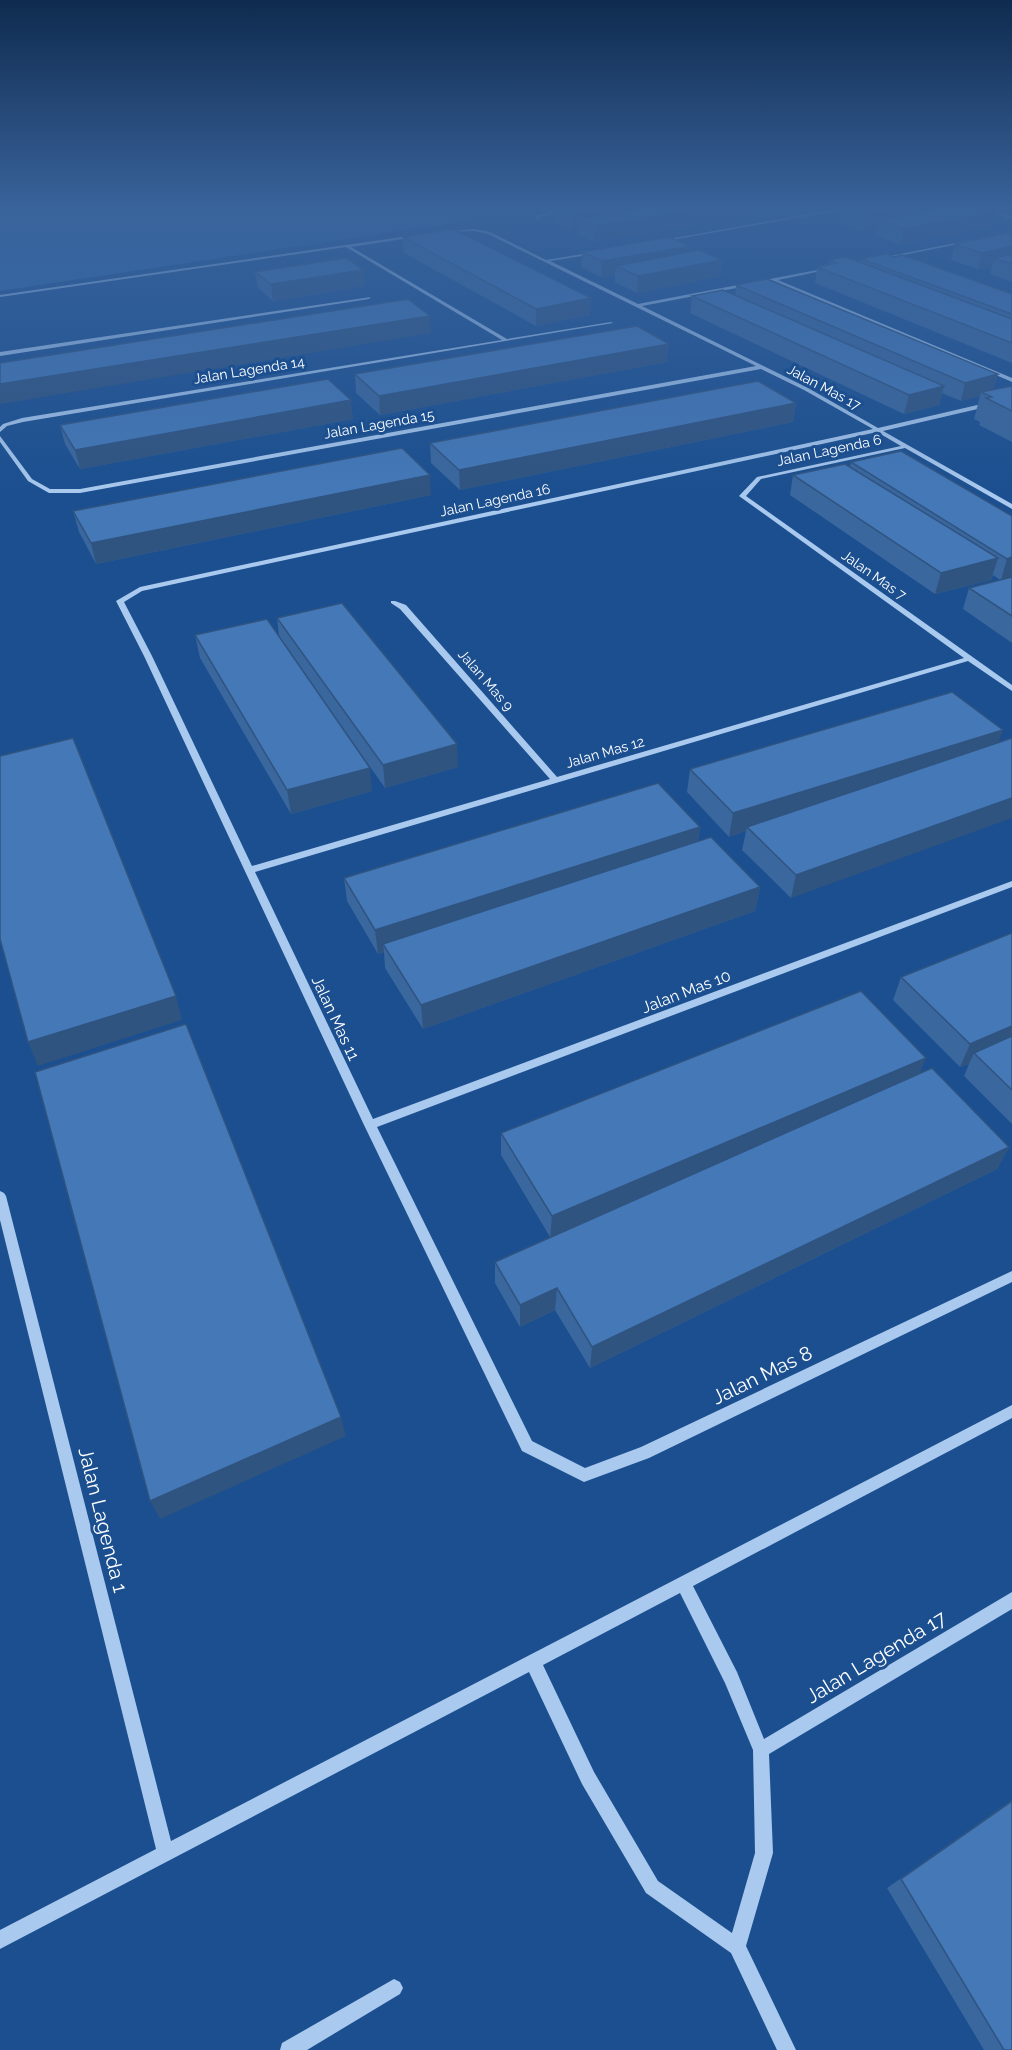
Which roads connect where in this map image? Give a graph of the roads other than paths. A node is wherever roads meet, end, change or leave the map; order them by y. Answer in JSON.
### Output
{"nodes":[{"id":1,"x":332,"y":303,"type":"edge"},
{"id":2,"x":443,"y":303,"type":"edge"},
{"id":3,"x":630,"y":303,"type":"edge"},
{"id":4,"x":654,"y":303,"type":"edge"},
{"id":5,"x":829,"y":303,"type":"edge"},
{"id":6,"x":637,"y":306,"type":"junction"},
{"id":7,"x":611,"y":323,"type":"dead end"},
{"id":8,"x":506,"y":340,"type":"junction"},
{"id":9,"x":0,"y":354,"type":"edge"},
{"id":10,"x":761,"y":367,"type":"junction"},
{"id":11,"x":1012,"y":380,"type":"edge"},
{"id":12,"x":1012,"y":399,"type":"edge"},
{"id":13,"x":0,"y":430,"type":"edge"},
{"id":14,"x":878,"y":430,"type":"junction"},
{"id":15,"x":0,"y":438,"type":"edge"},
{"id":16,"x":904,"y":447,"type":"junction"},
{"id":17,"x":759,"y":478,"type":"joint"},
{"id":18,"x":1012,"y":507,"type":"edge"},
{"id":19,"x":120,"y":601,"type":"joint"},
{"id":20,"x":393,"y":602,"type":"dead end"},
{"id":21,"x":968,"y":659,"type":"junction"},
{"id":22,"x":1012,"y":689,"type":"edge"},
{"id":23,"x":555,"y":780,"type":"junction"},
{"id":24,"x":250,"y":870,"type":"junction"},
{"id":25,"x":1012,"y":884,"type":"edge"},
{"id":26,"x":370,"y":1125,"type":"junction"},
{"id":27,"x":0,"y":1196,"type":"edge"},
{"id":28,"x":1012,"y":1276,"type":"edge"},
{"id":29,"x":1012,"y":1411,"type":"edge"},
{"id":30,"x":527,"y":1446,"type":"joint"},
{"id":31,"x":683,"y":1583,"type":"junction"},
{"id":32,"x":1012,"y":1600,"type":"edge"},
{"id":33,"x":533,"y":1662,"type":"junction"},
{"id":34,"x":761,"y":1750,"type":"junction"},
{"id":35,"x":166,"y":1854,"type":"junction"},
{"id":36,"x":0,"y":1941,"type":"edge"},
{"id":37,"x":737,"y":1947,"type":"junction"},
{"id":38,"x":394,"y":1988,"type":"dead end"},
{"id":39,"x":289,"y":2050,"type":"edge"},
{"id":40,"x":787,"y":2050,"type":"edge"}],
"edges":[{"from":1,"to":9,"type":"street"},
{"from":2,"to":8,"type":"street"},
{"from":3,"to":6,"type":"street","name":"Jalan Mas 17"},
{"from":4,"to":6,"type":"street"},
{"from":5,"to":11,"type":"street"},
{"from":6,"to":10,"type":"street","name":"Jalan Mas 17"},
{"from":7,"to":8,"type":"street","name":"Jalan Lagenda 14"},
{"from":8,"to":13,"type":"street","name":"Jalan Lagenda 14"},
{"from":10,"to":14,"type":"street","name":"Jalan Mas 17"},
{"from":10,"to":15,"type":"street","name":"Jalan Lagenda 15"},
{"from":12,"to":14,"type":"street","name":"Jalan Lagenda 16"},
{"from":14,"to":16,"type":"street","name":"Jalan Mas 17"},
{"from":14,"to":19,"type":"street","name":"Jalan Lagenda 16"},
{"from":16,"to":17,"type":"street","name":"Jalan Lagenda 6"},
{"from":16,"to":18,"type":"street","name":"Jalan Mas 17"},
{"from":17,"to":21,"type":"street","name":"Jalan Mas 7"},
{"from":19,"to":24,"type":"street","name":"Jalan Mas 11"},
{"from":20,"to":23,"type":"street","name":"Jalan Mas 9"},
{"from":21,"to":22,"type":"street","name":"Jalan Mas 7"},
{"from":21,"to":23,"type":"street","name":"Jalan Mas 12"},
{"from":23,"to":24,"type":"street","name":"Jalan Mas 12"},
{"from":24,"to":26,"type":"street","name":"Jalan Mas 11"},
{"from":25,"to":26,"type":"street","name":"Jalan Mas 10"},
{"from":26,"to":30,"type":"street","name":"Jalan Mas 11"},
{"from":27,"to":35,"type":"street","name":"Jalan Lagenda 1"},
{"from":28,"to":30,"type":"street","name":"Jalan Mas 8"},
{"from":29,"to":31,"type":"street"},
{"from":31,"to":33,"type":"street"},
{"from":31,"to":34,"type":"street"},
{"from":32,"to":34,"type":"street","name":"Jalan Lagenda 17"},
{"from":33,"to":35,"type":"street"},
{"from":33,"to":37,"type":"street"},
{"from":34,"to":37,"type":"street"},
{"from":35,"to":36,"type":"street"},
{"from":37,"to":40,"type":"street"},
{"from":38,"to":39,"type":"street"}]}
